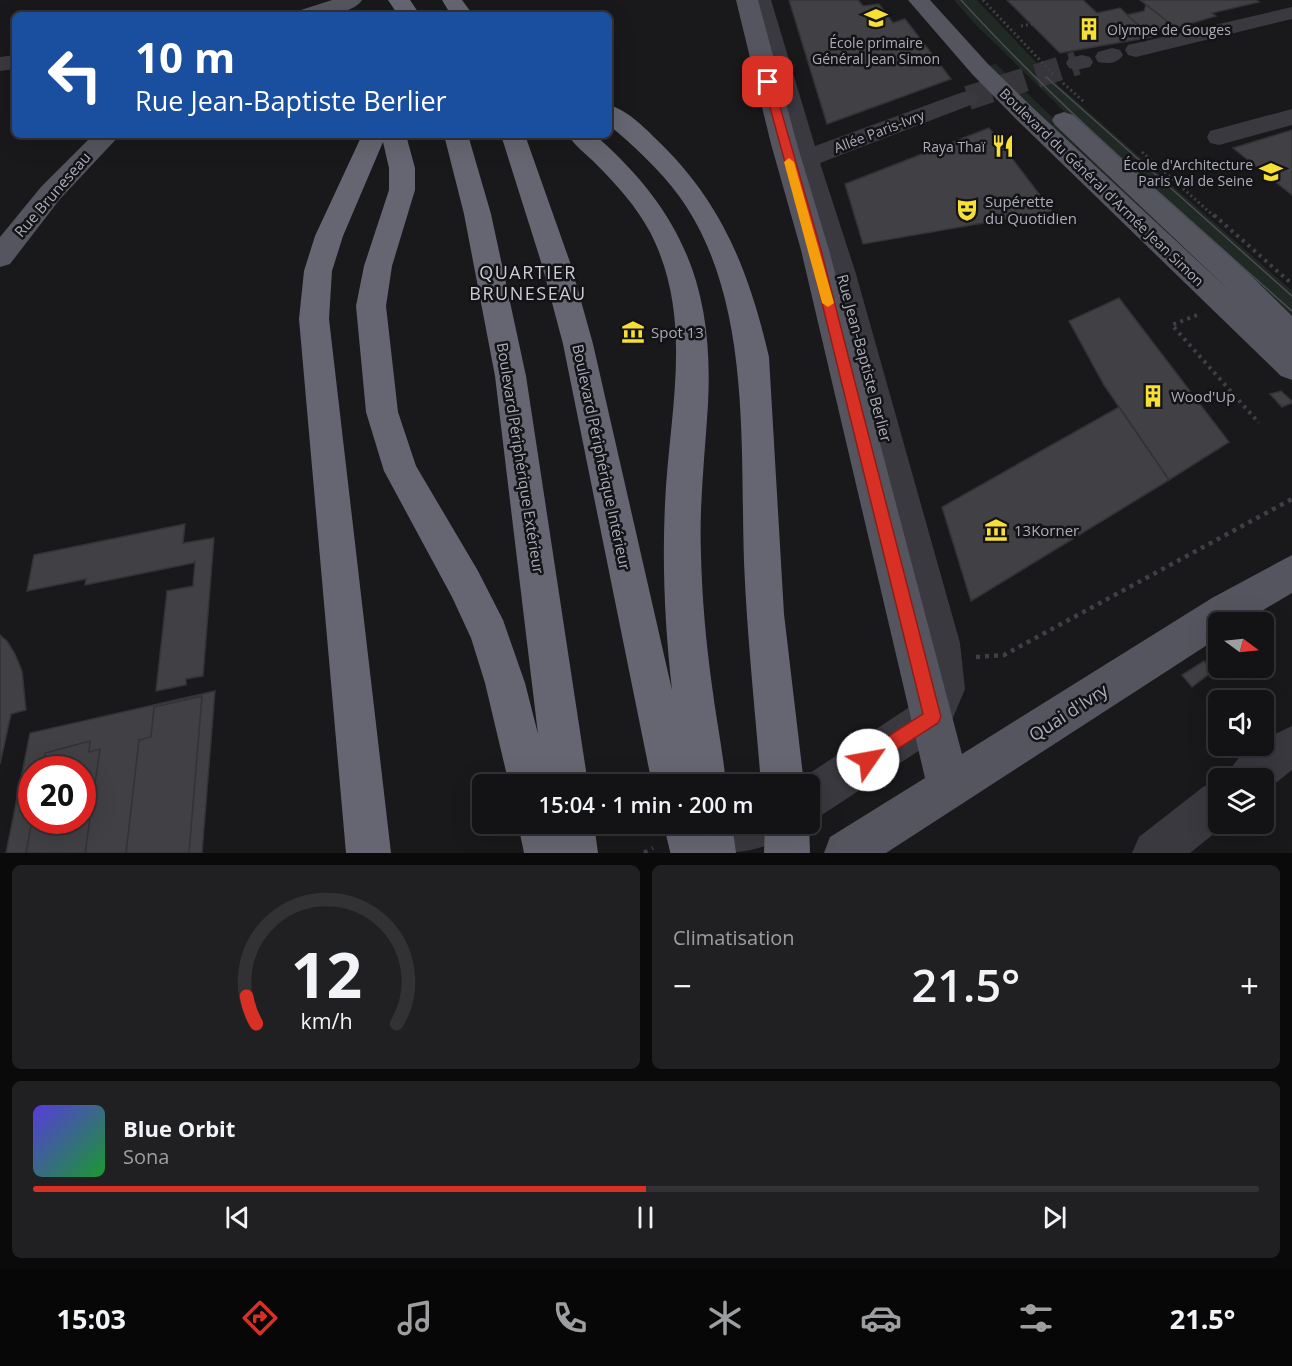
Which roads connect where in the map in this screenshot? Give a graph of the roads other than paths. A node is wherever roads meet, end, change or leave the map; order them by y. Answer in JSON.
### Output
{"nodes":[{"id":1,"x":352,"y":0,"type":"edge"},
{"id":2,"x":747,"y":0,"type":"edge"},
{"id":3,"x":761,"y":0,"type":"edge"},
{"id":4,"x":919,"y":0,"type":"edge"},
{"id":5,"x":944,"y":0,"type":"edge"},
{"id":6,"x":1286,"y":0,"type":"edge"},
{"id":7,"x":1292,"y":4,"type":"edge"},
{"id":8,"x":318,"y":12,"type":"edge"},
{"id":9,"x":1292,"y":13,"type":"edge"},
{"id":10,"x":1136,"y":50,"type":"dead end"},
{"id":11,"x":968,"y":98,"type":"tunnel mouth"},
{"id":12,"x":612,"y":115,"type":"edge"},
{"id":13,"x":1292,"y":117,"type":"edge"},
{"id":14,"x":1219,"y":137,"type":"dead end"},
{"id":15,"x":104,"y":138,"type":"edge"},
{"id":16,"x":373,"y":138,"type":"edge"},
{"id":17,"x":394,"y":138,"type":"edge"},
{"id":18,"x":457,"y":138,"type":"edge"},
{"id":19,"x":514,"y":138,"type":"edge"},
{"id":20,"x":583,"y":138,"type":"edge"},
{"id":21,"x":799,"y":161,"type":"junction"},
{"id":22,"x":0,"y":256,"type":"edge"},
{"id":23,"x":1292,"y":335,"type":"edge"},
{"id":24,"x":1292,"y":367,"type":"edge"},
{"id":25,"x":1292,"y":573,"type":"edge"},
{"id":26,"x":932,"y":717,"type":"junction"},
{"id":27,"x":1292,"y":747,"type":"edge"},
{"id":28,"x":1261,"y":768,"type":"edge"},
{"id":29,"x":528,"y":774,"type":"edge"},
{"id":30,"x":565,"y":774,"type":"edge"},
{"id":31,"x":672,"y":774,"type":"edge"},
{"id":32,"x":704,"y":774,"type":"edge"},
{"id":33,"x":782,"y":774,"type":"edge"},
{"id":34,"x":949,"y":788,"type":"junction"},
{"id":35,"x":820,"y":791,"type":"edge"},
{"id":36,"x":1208,"y":810,"type":"edge"},
{"id":37,"x":542,"y":834,"type":"edge"},
{"id":38,"x":573,"y":834,"type":"edge"},
{"id":39,"x":686,"y":834,"type":"edge"},
{"id":40,"x":711,"y":834,"type":"edge"},
{"id":41,"x":753,"y":834,"type":"edge"},
{"id":42,"x":787,"y":834,"type":"edge"},
{"id":43,"x":368,"y":853,"type":"edge"},
{"id":44,"x":547,"y":853,"type":"edge"},
{"id":45,"x":576,"y":853,"type":"edge"},
{"id":46,"x":691,"y":853,"type":"edge"},
{"id":47,"x":713,"y":853,"type":"edge"},
{"id":48,"x":722,"y":853,"type":"edge"},
{"id":49,"x":788,"y":853,"type":"edge"},
{"id":50,"x":846,"y":853,"type":"edge"},
{"id":51,"x":1155,"y":853,"type":"edge"}],
"edges":[{"from":1,"to":8,"type":"main road"},
{"from":2,"to":21,"type":"main road","name":"Rue Jean-Baptiste Berlier"},
{"from":3,"to":21,"type":"street","name":"Rue Jean-Baptiste Berlier"},
{"from":4,"to":24,"type":"main road","name":"Boulevard du Général d'Armée Jean Simon"},
{"from":5,"to":23,"type":"main road","name":"Boulevard du Général d'Armée Jean Simon"},
{"from":6,"to":7,"type":"street"},
{"from":9,"to":10,"type":"street"},
{"from":11,"to":21,"type":"street","name":"Allée Paris-Ivry"},
{"from":12,"to":33,"type":"highway"},
{"from":13,"to":14,"type":"street"},
{"from":15,"to":22,"type":"main road","name":"Rue Bruneseau"},
{"from":16,"to":43,"type":"highway"},
{"from":17,"to":29,"type":"highway"},
{"from":18,"to":30,"type":"highway","name":"Boulevard Périphérique Extérieur"},
{"from":19,"to":31,"type":"highway","name":"Boulevard Périphérique Intérieur"},
{"from":20,"to":32,"type":"highway"},
{"from":21,"to":26,"type":"main road","name":"Rue Jean-Baptiste Berlier"},
{"from":25,"to":34,"type":"main road","name":"Quai d'Ivry"},
{"from":26,"to":34,"type":"main road","name":"Rue Jean-Baptiste Berlier"},
{"from":26,"to":35,"type":"street"},
{"from":27,"to":28,"type":"street"},
{"from":34,"to":50,"type":"main road","name":"Quai d'Ivry"},
{"from":36,"to":51,"type":"street"},
{"from":37,"to":44,"type":"highway"},
{"from":38,"to":45,"type":"highway"},
{"from":39,"to":46,"type":"highway","bridge":true},
{"from":40,"to":47,"type":"highway"},
{"from":41,"to":48,"type":"street"},
{"from":42,"to":49,"type":"highway"}]}
